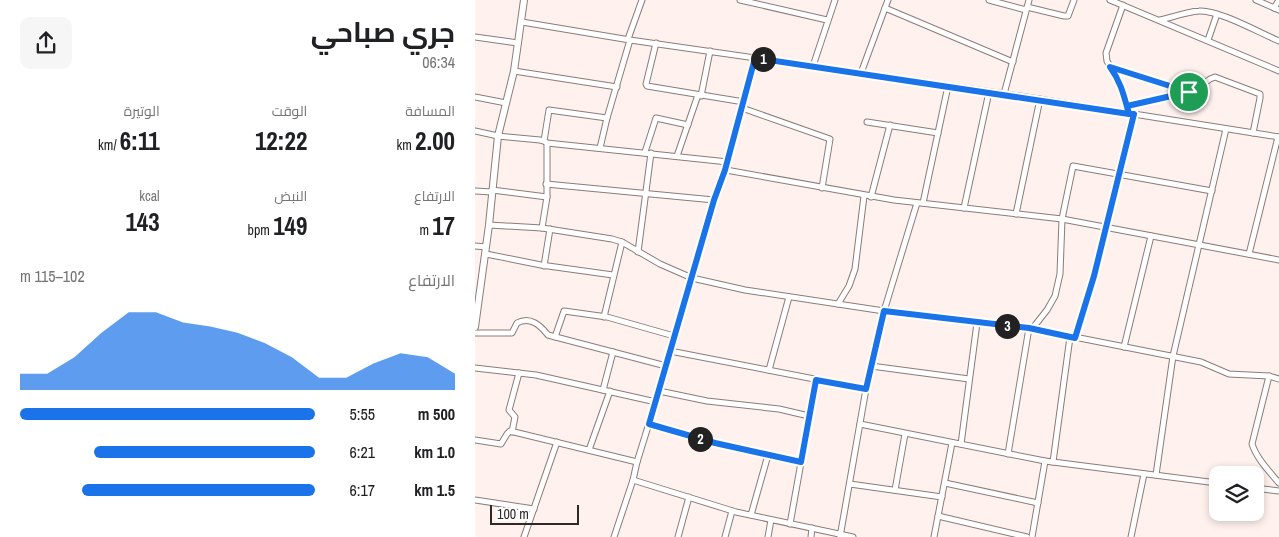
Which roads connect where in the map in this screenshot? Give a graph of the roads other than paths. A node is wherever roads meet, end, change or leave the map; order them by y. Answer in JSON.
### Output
{"nodes":[{"id":1,"x":524,"y":0,"type":"edge"},
{"id":2,"x":642,"y":0,"type":"edge"},
{"id":3,"x":740,"y":0,"type":"edge"},
{"id":4,"x":835,"y":0,"type":"edge"},
{"id":5,"x":888,"y":0,"type":"edge"},
{"id":6,"x":989,"y":0,"type":"edge"},
{"id":7,"x":1029,"y":0,"type":"edge"},
{"id":8,"x":1074,"y":0,"type":"edge"},
{"id":9,"x":1110,"y":0,"type":"edge"},
{"id":10,"x":1256,"y":0,"type":"edge"},
{"id":11,"x":1279,"y":0,"type":"edge"},
{"id":12,"x":1123,"y":5,"type":"junction"},
{"id":13,"x":885,"y":8,"type":"junction"},
{"id":14,"x":1026,"y":8,"type":"junction"},
{"id":15,"x":1277,"y":9,"type":"edge"},
{"id":16,"x":1217,"y":14,"type":"junction"},
{"id":17,"x":827,"y":20,"type":"junction"},
{"id":18,"x":1160,"y":20,"type":"junction"},
{"id":19,"x":522,"y":22,"type":"junction"},
{"id":20,"x":475,"y":37,"type":"edge"},
{"id":21,"x":629,"y":40,"type":"junction"},
{"id":22,"x":1207,"y":40,"type":"junction"},
{"id":23,"x":1279,"y":41,"type":"edge"},
{"id":24,"x":518,"y":43,"type":"junction"},
{"id":25,"x":656,"y":43,"type":"junction"},
{"id":26,"x":710,"y":51,"type":"junction"},
{"id":27,"x":755,"y":58,"type":"junction"},
{"id":28,"x":1013,"y":62,"type":"junction"},
{"id":29,"x":813,"y":66,"type":"junction"},
{"id":30,"x":1110,"y":67,"type":"junction"},
{"id":31,"x":514,"y":71,"type":"junction"},
{"id":32,"x":1279,"y":71,"type":"edge"},
{"id":33,"x":861,"y":73,"type":"junction"},
{"id":34,"x":948,"y":86,"type":"junction"},
{"id":35,"x":617,"y":87,"type":"junction"},
{"id":36,"x":989,"y":92,"type":"junction"},
{"id":37,"x":1189,"y":92,"type":"junction"},
{"id":38,"x":1004,"y":94,"type":"junction"},
{"id":39,"x":700,"y":96,"type":"junction"},
{"id":40,"x":475,"y":97,"type":"edge"},
{"id":41,"x":1040,"y":99,"type":"junction"},
{"id":42,"x":743,"y":102,"type":"junction"},
{"id":43,"x":506,"y":103,"type":"junction"},
{"id":44,"x":1127,"y":106,"type":"junction"},
{"id":45,"x":742,"y":108,"type":"junction"},
{"id":46,"x":1131,"y":114,"type":"junction"},
{"id":47,"x":607,"y":118,"type":"junction"},
{"id":48,"x":867,"y":122,"type":"dead end"},
{"id":49,"x":688,"y":125,"type":"junction"},
{"id":50,"x":890,"y":125,"type":"junction"},
{"id":51,"x":1226,"y":129,"type":"junction"},
{"id":52,"x":475,"y":131,"type":"edge"},
{"id":53,"x":938,"y":133,"type":"junction"},
{"id":54,"x":1253,"y":133,"type":"junction"},
{"id":55,"x":498,"y":136,"type":"junction"},
{"id":56,"x":1278,"y":137,"type":"edge"},
{"id":57,"x":545,"y":142,"type":"junction"},
{"id":58,"x":601,"y":148,"type":"junction"},
{"id":59,"x":645,"y":152,"type":"junction"},
{"id":60,"x":651,"y":153,"type":"junction"},
{"id":61,"x":677,"y":156,"type":"junction"},
{"id":62,"x":728,"y":162,"type":"junction"},
{"id":63,"x":725,"y":170,"type":"junction"},
{"id":64,"x":1119,"y":174,"type":"junction"},
{"id":65,"x":546,"y":184,"type":"junction"},
{"id":66,"x":822,"y":188,"type":"junction"},
{"id":67,"x":475,"y":191,"type":"edge"},
{"id":68,"x":492,"y":191,"type":"junction"},
{"id":69,"x":1212,"y":191,"type":"junction"},
{"id":70,"x":647,"y":193,"type":"junction"},
{"id":71,"x":864,"y":196,"type":"junction"},
{"id":72,"x":547,"y":197,"type":"junction"},
{"id":73,"x":871,"y":197,"type":"junction"},
{"id":74,"x":714,"y":200,"type":"junction"},
{"id":75,"x":920,"y":203,"type":"junction"},
{"id":76,"x":964,"y":208,"type":"junction"},
{"id":77,"x":1016,"y":214,"type":"junction"},
{"id":78,"x":1062,"y":219,"type":"junction"},
{"id":79,"x":489,"y":225,"type":"junction"},
{"id":80,"x":1107,"y":227,"type":"junction"},
{"id":81,"x":542,"y":228,"type":"junction"},
{"id":82,"x":549,"y":229,"type":"junction"},
{"id":83,"x":1151,"y":236,"type":"junction"},
{"id":84,"x":622,"y":242,"type":"junction"},
{"id":85,"x":1199,"y":245,"type":"junction"},
{"id":86,"x":475,"y":246,"type":"edge"},
{"id":87,"x":486,"y":250,"type":"junction"},
{"id":88,"x":638,"y":252,"type":"junction"},
{"id":89,"x":1249,"y":254,"type":"junction"},
{"id":90,"x":1279,"y":260,"type":"edge"},
{"id":91,"x":544,"y":266,"type":"junction"},
{"id":92,"x":613,"y":275,"type":"junction"},
{"id":93,"x":692,"y":278,"type":"junction"},
{"id":94,"x":789,"y":297,"type":"junction"},
{"id":95,"x":838,"y":304,"type":"junction"},
{"id":96,"x":884,"y":311,"type":"junction"},
{"id":97,"x":605,"y":317,"type":"junction"},
{"id":98,"x":977,"y":323,"type":"junction"},
{"id":99,"x":475,"y":327,"type":"edge"},
{"id":100,"x":1031,"y":328,"type":"junction"},
{"id":101,"x":475,"y":333,"type":"edge"},
{"id":102,"x":674,"y":336,"type":"junction"},
{"id":103,"x":555,"y":337,"type":"junction"},
{"id":104,"x":1072,"y":338,"type":"junction"},
{"id":105,"x":1124,"y":347,"type":"junction"},
{"id":106,"x":670,"y":351,"type":"junction"},
{"id":107,"x":613,"y":352,"type":"junction"},
{"id":108,"x":1173,"y":356,"type":"junction"},
{"id":109,"x":667,"y":366,"type":"junction"},
{"id":110,"x":871,"y":366,"type":"junction"},
{"id":111,"x":475,"y":368,"type":"edge"},
{"id":112,"x":769,"y":370,"type":"junction"},
{"id":113,"x":519,"y":373,"type":"junction"},
{"id":114,"x":1269,"y":376,"type":"junction"},
{"id":115,"x":969,"y":379,"type":"junction"},
{"id":116,"x":1279,"y":379,"type":"edge"},
{"id":117,"x":816,"y":380,"type":"junction"},
{"id":118,"x":866,"y":389,"type":"junction"},
{"id":119,"x":606,"y":391,"type":"junction"},
{"id":120,"x":659,"y":391,"type":"junction"},
{"id":121,"x":656,"y":402,"type":"junction"},
{"id":122,"x":809,"y":416,"type":"junction"},
{"id":123,"x":649,"y":424,"type":"junction"},
{"id":124,"x":860,"y":424,"type":"junction"},
{"id":125,"x":512,"y":432,"type":"junction"},
{"id":126,"x":905,"y":434,"type":"junction"},
{"id":127,"x":475,"y":440,"type":"edge"},
{"id":128,"x":557,"y":442,"type":"junction"},
{"id":129,"x":951,"y":443,"type":"junction"},
{"id":130,"x":961,"y":444,"type":"junction"},
{"id":131,"x":589,"y":450,"type":"junction"},
{"id":132,"x":1008,"y":454,"type":"junction"},
{"id":133,"x":768,"y":455,"type":"junction"},
{"id":134,"x":1045,"y":461,"type":"junction"},
{"id":135,"x":637,"y":462,"type":"junction"},
{"id":136,"x":801,"y":462,"type":"junction"},
{"id":137,"x":1053,"y":462,"type":"junction"},
{"id":138,"x":1144,"y":474,"type":"junction"},
{"id":139,"x":1156,"y":475,"type":"junction"},
{"id":140,"x":633,"y":480,"type":"junction"},
{"id":141,"x":1209,"y":482,"type":"edge"},
{"id":142,"x":945,"y":483,"type":"junction"},
{"id":143,"x":1279,"y":483,"type":"edge"},
{"id":144,"x":849,"y":484,"type":"junction"},
{"id":145,"x":1264,"y":489,"type":"edge"},
{"id":146,"x":895,"y":490,"type":"junction"},
{"id":147,"x":1279,"y":491,"type":"edge"},
{"id":148,"x":689,"y":497,"type":"junction"},
{"id":149,"x":942,"y":497,"type":"junction"},
{"id":150,"x":475,"y":500,"type":"edge"},
{"id":151,"x":1038,"y":503,"type":"junction"},
{"id":152,"x":534,"y":509,"type":"junction"},
{"id":153,"x":732,"y":511,"type":"junction"},
{"id":154,"x":751,"y":515,"type":"junction"},
{"id":155,"x":938,"y":516,"type":"junction"},
{"id":156,"x":771,"y":520,"type":"junction"},
{"id":157,"x":790,"y":524,"type":"junction"},
{"id":158,"x":812,"y":528,"type":"junction"},
{"id":159,"x":841,"y":536,"type":"edge"},
{"id":160,"x":523,"y":537,"type":"edge"},
{"id":161,"x":614,"y":537,"type":"edge"},
{"id":162,"x":678,"y":537,"type":"edge"},
{"id":163,"x":725,"y":537,"type":"edge"},
{"id":164,"x":768,"y":537,"type":"edge"},
{"id":165,"x":811,"y":537,"type":"edge"},
{"id":166,"x":853,"y":537,"type":"edge"},
{"id":167,"x":934,"y":537,"type":"edge"},
{"id":168,"x":1027,"y":537,"type":"edge"},
{"id":169,"x":1032,"y":537,"type":"edge"},
{"id":170,"x":1131,"y":537,"type":"edge"}],
"edges":[{"from":1,"to":19,"type":"street"},
{"from":2,"to":21,"type":"street"},
{"from":3,"to":17,"type":"street"},
{"from":4,"to":17,"type":"street"},
{"from":5,"to":13,"type":"street"},
{"from":6,"to":14,"type":"street"},
{"from":7,"to":14,"type":"street"},
{"from":8,"to":14,"type":"street"},
{"from":9,"to":12,"type":"street"},
{"from":10,"to":15,"type":"street"},
{"from":11,"to":15,"type":"street"},
{"from":12,"to":18,"type":"street"},
{"from":12,"to":30,"type":"street"},
{"from":13,"to":28,"type":"street"},
{"from":13,"to":33,"type":"street"},
{"from":14,"to":28,"type":"street"},
{"from":16,"to":18,"type":"street"},
{"from":16,"to":22,"type":"street"},
{"from":16,"to":23,"type":"street"},
{"from":17,"to":29,"type":"street"},
{"from":18,"to":22,"type":"street"},
{"from":19,"to":21,"type":"street"},
{"from":19,"to":24,"type":"street"},
{"from":20,"to":24,"type":"street"},
{"from":21,"to":25,"type":"street"},
{"from":21,"to":35,"type":"street"},
{"from":22,"to":32,"type":"street"},
{"from":24,"to":31,"type":"street"},
{"from":25,"to":26,"type":"street"},
{"from":25,"to":39,"type":"street"},
{"from":26,"to":27,"type":"street"},
{"from":26,"to":39,"type":"street"},
{"from":27,"to":29,"type":"street"},
{"from":27,"to":42,"type":"street"},
{"from":28,"to":38,"type":"street"},
{"from":29,"to":33,"type":"street"},
{"from":30,"to":37,"type":"street"},
{"from":30,"to":44,"type":"street"},
{"from":31,"to":35,"type":"street"},
{"from":31,"to":43,"type":"street"},
{"from":33,"to":34,"type":"street"},
{"from":34,"to":36,"type":"street"},
{"from":34,"to":53,"type":"street"},
{"from":35,"to":47,"type":"street"},
{"from":36,"to":38,"type":"street"},
{"from":36,"to":76,"type":"street"},
{"from":37,"to":44,"type":"street"},
{"from":37,"to":54,"type":"street"},
{"from":38,"to":41,"type":"street"},
{"from":39,"to":42,"type":"street"},
{"from":39,"to":49,"type":"street"},
{"from":40,"to":43,"type":"street"},
{"from":41,"to":46,"type":"street"},
{"from":41,"to":77,"type":"street"},
{"from":42,"to":45,"type":"street"},
{"from":43,"to":55,"type":"street"},
{"from":44,"to":46,"type":"street"},
{"from":45,"to":62,"type":"street"},
{"from":45,"to":66,"type":"street"},
{"from":46,"to":51,"type":"street"},
{"from":46,"to":64,"type":"street"},
{"from":47,"to":57,"type":"street"},
{"from":47,"to":58,"type":"street"},
{"from":48,"to":50,"type":"street"},
{"from":49,"to":59,"type":"street"},
{"from":49,"to":61,"type":"street"},
{"from":50,"to":53,"type":"street"},
{"from":50,"to":73,"type":"street"},
{"from":51,"to":54,"type":"street"},
{"from":51,"to":69,"type":"street"},
{"from":52,"to":55,"type":"street"},
{"from":53,"to":75,"type":"street"},
{"from":54,"to":56,"type":"street"},
{"from":55,"to":57,"type":"street"},
{"from":55,"to":68,"type":"street"},
{"from":56,"to":89,"type":"street"},
{"from":57,"to":58,"type":"street"},
{"from":57,"to":65,"type":"street"},
{"from":58,"to":59,"type":"street"},
{"from":59,"to":60,"type":"street"},
{"from":60,"to":61,"type":"street"},
{"from":60,"to":70,"type":"street"},
{"from":61,"to":62,"type":"street"},
{"from":62,"to":63,"type":"street"},
{"from":63,"to":66,"type":"street"},
{"from":63,"to":74,"type":"street"},
{"from":64,"to":69,"type":"street"},
{"from":64,"to":78,"type":"street"},
{"from":64,"to":80,"type":"street"},
{"from":65,"to":70,"type":"street"},
{"from":65,"to":72,"type":"street"},
{"from":66,"to":71,"type":"street"},
{"from":67,"to":68,"type":"street"},
{"from":68,"to":72,"type":"street"},
{"from":68,"to":79,"type":"street"},
{"from":69,"to":85,"type":"street"},
{"from":70,"to":74,"type":"street"},
{"from":70,"to":88,"type":"street"},
{"from":71,"to":73,"type":"street"},
{"from":71,"to":95,"type":"street"},
{"from":72,"to":81,"type":"street"},
{"from":73,"to":75,"type":"street"},
{"from":74,"to":93,"type":"street"},
{"from":75,"to":76,"type":"street"},
{"from":75,"to":96,"type":"street"},
{"from":76,"to":77,"type":"street"},
{"from":77,"to":78,"type":"street"},
{"from":78,"to":80,"type":"street"},
{"from":78,"to":100,"type":"street"},
{"from":79,"to":81,"type":"street"},
{"from":79,"to":87,"type":"street"},
{"from":80,"to":83,"type":"street"},
{"from":80,"to":104,"type":"street"},
{"from":81,"to":82,"type":"street"},
{"from":82,"to":84,"type":"street"},
{"from":82,"to":91,"type":"street"},
{"from":83,"to":85,"type":"street"},
{"from":83,"to":105,"type":"street"},
{"from":84,"to":88,"type":"street"},
{"from":84,"to":92,"type":"street"},
{"from":85,"to":89,"type":"street"},
{"from":85,"to":108,"type":"street"},
{"from":86,"to":87,"type":"street"},
{"from":87,"to":91,"type":"street"},
{"from":87,"to":99,"type":"street"},
{"from":88,"to":93,"type":"street"},
{"from":89,"to":90,"type":"street"},
{"from":91,"to":92,"type":"street"},
{"from":92,"to":97,"type":"street"},
{"from":93,"to":94,"type":"street"},
{"from":93,"to":102,"type":"street"},
{"from":94,"to":95,"type":"street"},
{"from":94,"to":112,"type":"street"},
{"from":95,"to":96,"type":"street"},
{"from":96,"to":98,"type":"street"},
{"from":96,"to":110,"type":"street"},
{"from":97,"to":102,"type":"street"},
{"from":97,"to":103,"type":"street"},
{"from":98,"to":100,"type":"street"},
{"from":98,"to":115,"type":"street"},
{"from":100,"to":104,"type":"street"},
{"from":100,"to":132,"type":"street"},
{"from":101,"to":103,"type":"street"},
{"from":102,"to":106,"type":"street"},
{"from":103,"to":107,"type":"street"},
{"from":104,"to":105,"type":"street"},
{"from":104,"to":137,"type":"street"},
{"from":105,"to":108,"type":"street"},
{"from":106,"to":109,"type":"street"},
{"from":106,"to":112,"type":"street"},
{"from":107,"to":109,"type":"street"},
{"from":107,"to":119,"type":"street"},
{"from":108,"to":114,"type":"street"},
{"from":108,"to":139,"type":"street"},
{"from":109,"to":120,"type":"street"},
{"from":110,"to":115,"type":"street"},
{"from":110,"to":118,"type":"street"},
{"from":111,"to":113,"type":"street"},
{"from":112,"to":117,"type":"street"},
{"from":113,"to":119,"type":"street"},
{"from":113,"to":125,"type":"street"},
{"from":114,"to":116,"type":"street"},
{"from":114,"to":143,"type":"street"},
{"from":115,"to":130,"type":"street"},
{"from":117,"to":118,"type":"street"},
{"from":117,"to":122,"type":"street"},
{"from":118,"to":124,"type":"street"},
{"from":119,"to":121,"type":"street"},
{"from":119,"to":131,"type":"street"},
{"from":120,"to":121,"type":"street"},
{"from":120,"to":122,"type":"street"},
{"from":121,"to":123,"type":"street"},
{"from":122,"to":136,"type":"street"},
{"from":123,"to":133,"type":"street"},
{"from":123,"to":135,"type":"street"},
{"from":124,"to":126,"type":"street"},
{"from":124,"to":144,"type":"street"},
{"from":125,"to":127,"type":"street"},
{"from":125,"to":128,"type":"street"},
{"from":126,"to":129,"type":"street"},
{"from":126,"to":146,"type":"street"},
{"from":128,"to":131,"type":"street"},
{"from":128,"to":152,"type":"street"},
{"from":129,"to":130,"type":"street"},
{"from":129,"to":142,"type":"street"},
{"from":130,"to":132,"type":"street"},
{"from":131,"to":135,"type":"street"},
{"from":132,"to":134,"type":"street"},
{"from":133,"to":136,"type":"street"},
{"from":133,"to":154,"type":"street"},
{"from":134,"to":137,"type":"street"},
{"from":134,"to":151,"type":"street"},
{"from":135,"to":140,"type":"street"},
{"from":136,"to":157,"type":"street"},
{"from":137,"to":138,"type":"street"},
{"from":138,"to":139,"type":"street"},
{"from":138,"to":170,"type":"street"},
{"from":139,"to":141,"type":"street"},
{"from":140,"to":148,"type":"street"},
{"from":140,"to":161,"type":"street"},
{"from":142,"to":149,"type":"street"},
{"from":142,"to":151,"type":"street"},
{"from":144,"to":146,"type":"street"},
{"from":144,"to":159,"type":"street"},
{"from":145,"to":147,"type":"street"},
{"from":146,"to":149,"type":"street"},
{"from":148,"to":153,"type":"street"},
{"from":148,"to":162,"type":"street"},
{"from":149,"to":155,"type":"street"},
{"from":150,"to":152,"type":"street"},
{"from":151,"to":169,"type":"street"},
{"from":152,"to":160,"type":"street"},
{"from":153,"to":154,"type":"street"},
{"from":153,"to":163,"type":"street"},
{"from":154,"to":156,"type":"street"},
{"from":155,"to":167,"type":"street"},
{"from":155,"to":168,"type":"street"},
{"from":156,"to":157,"type":"street"},
{"from":156,"to":164,"type":"street"},
{"from":157,"to":158,"type":"street"},
{"from":158,"to":159,"type":"street"},
{"from":158,"to":165,"type":"street"},
{"from":159,"to":166,"type":"street"}]}
